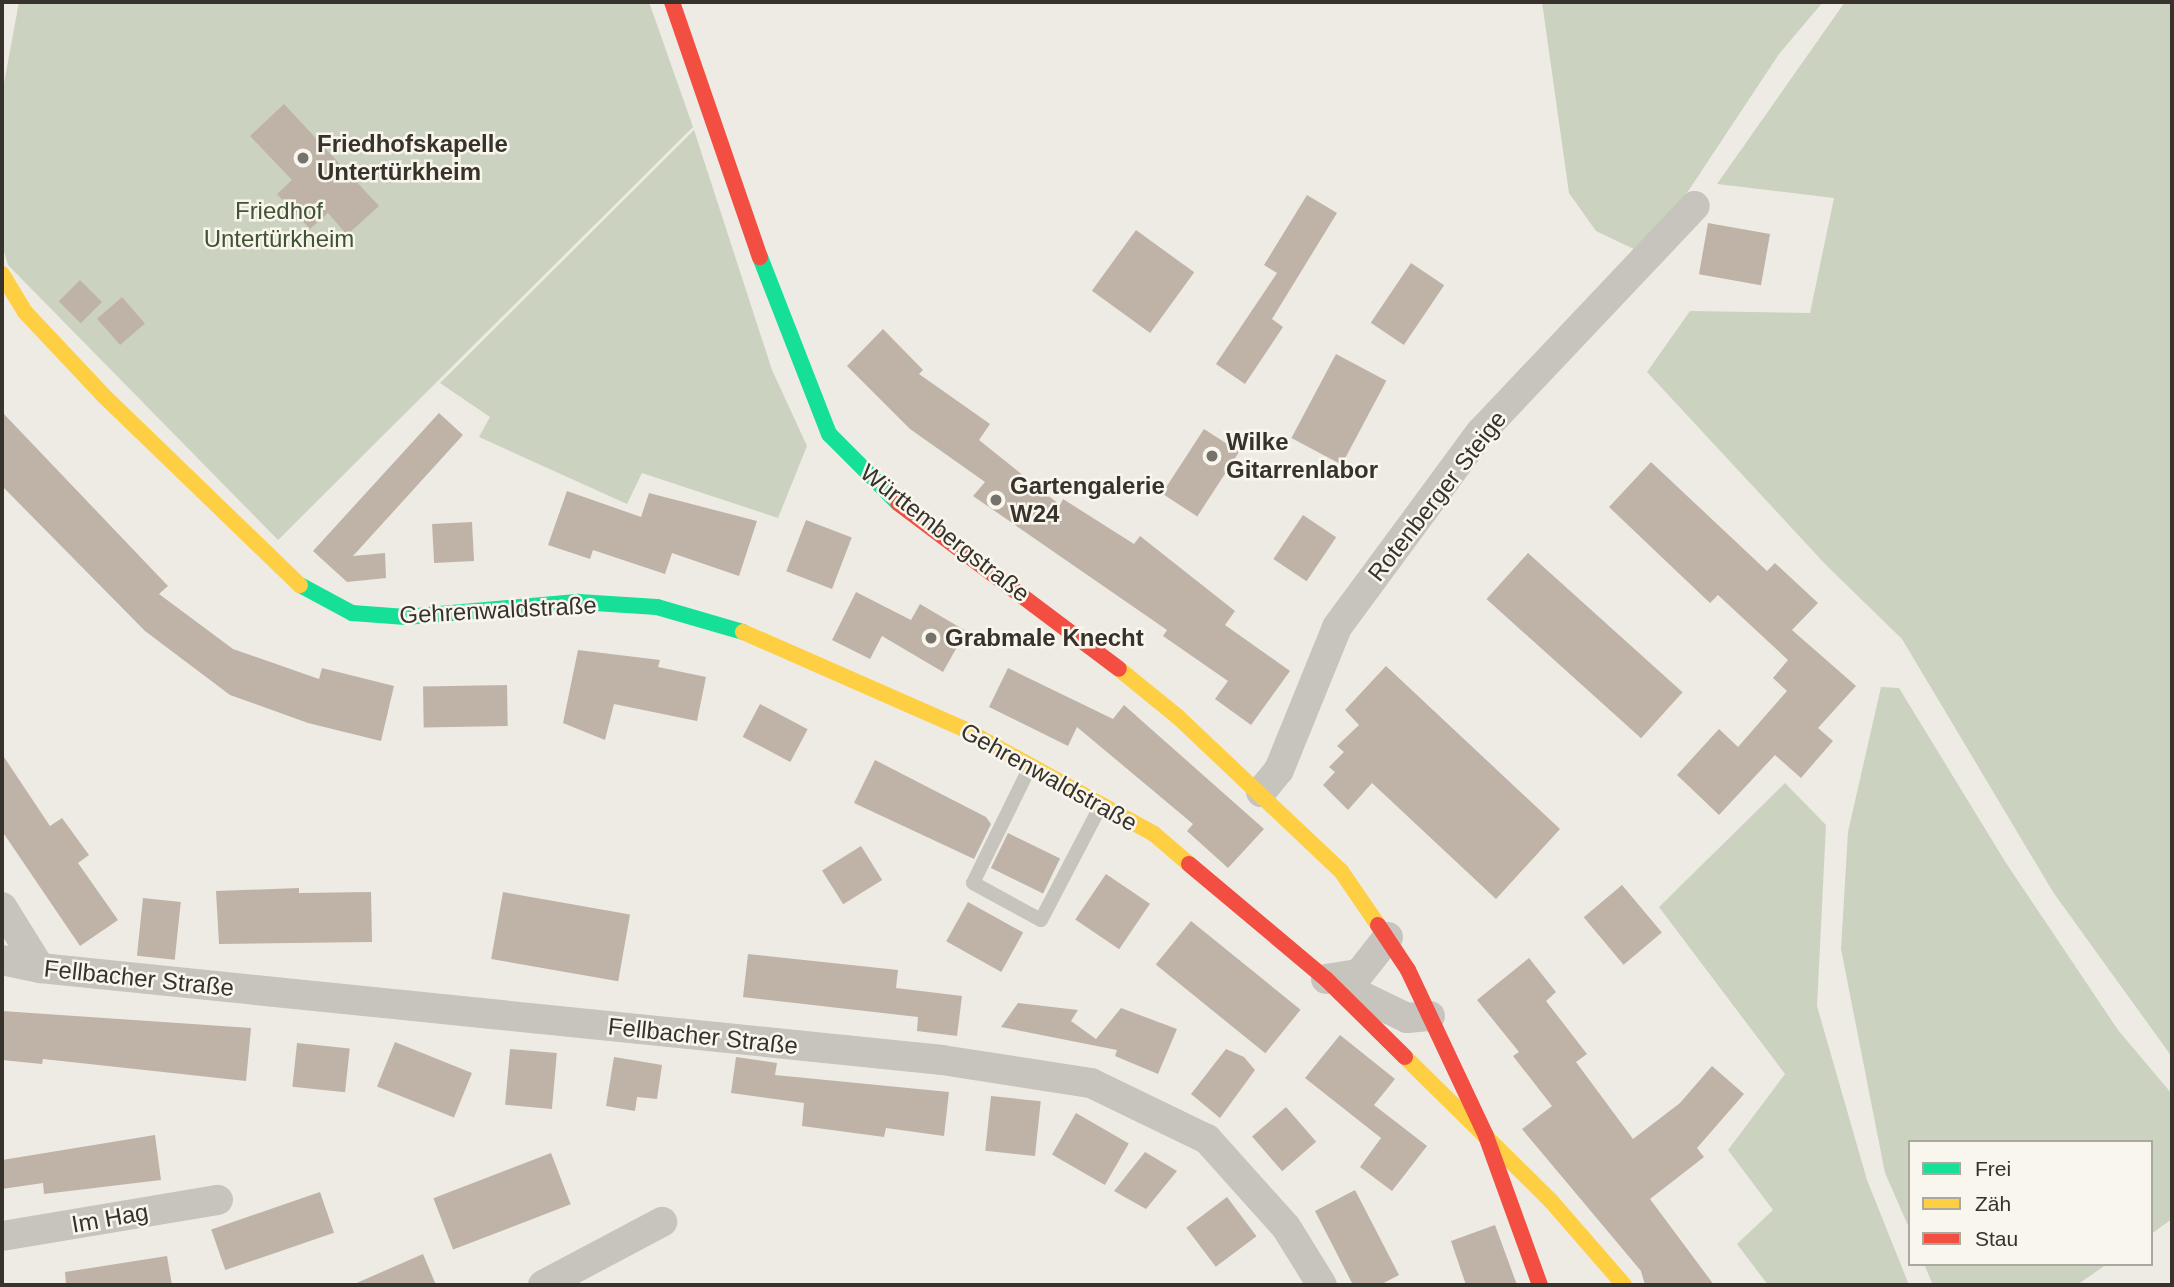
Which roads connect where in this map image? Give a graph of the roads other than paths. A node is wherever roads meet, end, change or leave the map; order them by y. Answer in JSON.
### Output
{"nodes":[{"id":1,"x":671,"y":2,"type":"edge"},
{"id":2,"x":1695,"y":206,"type":"dead end"},
{"id":3,"x":2,"y":274,"type":"edge"},
{"id":4,"x":1031,"y":766,"type":"junction"},
{"id":5,"x":1261,"y":792,"type":"junction"},
{"id":6,"x":1101,"y":805,"type":"junction"},
{"id":7,"x":2,"y":906,"type":"edge"},
{"id":8,"x":1388,"y":937,"type":"junction"},
{"id":9,"x":2,"y":960,"type":"edge"},
{"id":10,"x":40,"y":968,"type":"junction"},
{"id":11,"x":1326,"y":979,"type":"junction"},
{"id":12,"x":1430,"y":1016,"type":"junction"},
{"id":13,"x":1486,"y":1136,"type":"junction"},
{"id":14,"x":218,"y":1200,"type":"dead end"},
{"id":15,"x":662,"y":1222,"type":"dead end"},
{"id":16,"x":2,"y":1236,"type":"edge"},
{"id":17,"x":1570,"y":1251,"type":"dead end"},
{"id":18,"x":1605,"y":1259,"type":"junction"},
{"id":19,"x":1550,"y":1261,"type":"dead end"},
{"id":20,"x":1539,"y":1283,"type":"edge"},
{"id":21,"x":543,"y":1285,"type":"edge"},
{"id":22,"x":1322,"y":1285,"type":"edge"},
{"id":23,"x":1624,"y":1285,"type":"edge"}],
"edges":[{"from":1,"to":5,"type":"street","name":"Württembergstraße"},
{"from":2,"to":5,"type":"street","name":"Rotenberger Steige"},
{"from":3,"to":4,"type":"street","name":"Gehrenwaldstraße"},
{"from":4,"to":6,"type":"street","name":"Gehrenwaldstraße"},
{"from":4,"to":6,"type":"lane"},
{"from":5,"to":8,"type":"street","name":"Württembergstraße"},
{"from":6,"to":11,"type":"street","name":"Gehrenwaldstraße"},
{"from":7,"to":10,"type":"street"},
{"from":8,"to":11,"type":"street"},
{"from":8,"to":12,"type":"street","name":"Württembergstraße"},
{"from":9,"to":10,"type":"street","name":"Fellbacher Straße"},
{"from":10,"to":22,"type":"street","name":"Fellbacher Straße"},
{"from":11,"to":12,"type":"street","name":"Gehrenwaldstraße"},
{"from":11,"to":13,"type":"street","name":"Gehrenwaldstraße"},
{"from":12,"to":13,"type":"street","name":"Württembergstraße"},
{"from":13,"to":18,"type":"street","name":"Gehrenwaldstraße"},
{"from":13,"to":20,"type":"street"},
{"from":14,"to":16,"type":"street","name":"Im Hag"},
{"from":15,"to":21,"type":"street"},
{"from":17,"to":18,"type":"street"},
{"from":18,"to":23,"type":"street","name":"Gehrenwaldstraße"},
{"from":19,"to":20,"type":"street"}]}
